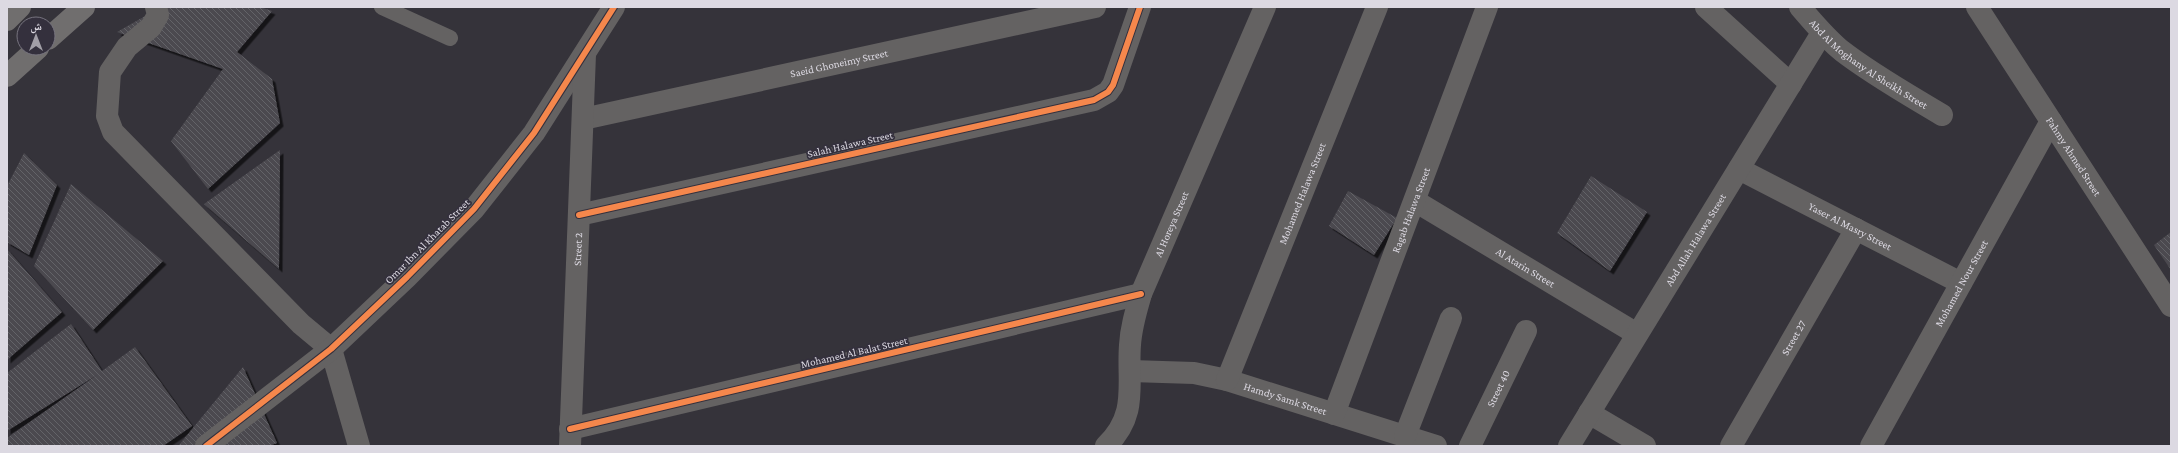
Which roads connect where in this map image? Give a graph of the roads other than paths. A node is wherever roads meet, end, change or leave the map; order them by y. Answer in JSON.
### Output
{"nodes":[{"id":1,"x":20,"y":7,"type":"edge"},
{"id":2,"x":84,"y":7,"type":"edge"},
{"id":3,"x":156,"y":7,"type":"edge"},
{"id":4,"x":382,"y":7,"type":"edge"},
{"id":5,"x":614,"y":7,"type":"edge"},
{"id":6,"x":1095,"y":7,"type":"edge"},
{"id":7,"x":1140,"y":7,"type":"edge"},
{"id":8,"x":1265,"y":7,"type":"edge"},
{"id":9,"x":1377,"y":7,"type":"edge"},
{"id":10,"x":1487,"y":7,"type":"edge"},
{"id":11,"x":1706,"y":7,"type":"edge"},
{"id":12,"x":1800,"y":7,"type":"edge"},
{"id":13,"x":1977,"y":7,"type":"edge"},
{"id":14,"x":7,"y":20,"type":"edge"},
{"id":15,"x":56,"y":32,"type":"edge"},
{"id":16,"x":1822,"y":33,"type":"junction"},
{"id":17,"x":450,"y":38,"type":"dead end"},
{"id":18,"x":585,"y":53,"type":"junction"},
{"id":19,"x":29,"y":56,"type":"edge"},
{"id":20,"x":7,"y":76,"type":"edge"},
{"id":21,"x":1791,"y":84,"type":"junction"},
{"id":22,"x":1942,"y":115,"type":"dead end"},
{"id":23,"x":582,"y":119,"type":"junction"},
{"id":24,"x":2051,"y":121,"type":"junction"},
{"id":25,"x":1739,"y":169,"type":"junction"},
{"id":26,"x":1415,"y":201,"type":"junction"},
{"id":27,"x":579,"y":215,"type":"junction"},
{"id":28,"x":1856,"y":229,"type":"junction"},
{"id":29,"x":1961,"y":283,"type":"junction"},
{"id":30,"x":1142,"y":294,"type":"junction"},
{"id":31,"x":2171,"y":306,"type":"edge"},
{"id":32,"x":1451,"y":318,"type":"dead end"},
{"id":33,"x":1526,"y":331,"type":"dead end"},
{"id":34,"x":1637,"y":334,"type":"junction"},
{"id":35,"x":331,"y":349,"type":"junction"},
{"id":36,"x":1130,"y":372,"type":"junction"},
{"id":37,"x":1227,"y":380,"type":"junction"},
{"id":38,"x":1589,"y":413,"type":"junction"},
{"id":39,"x":1334,"y":414,"type":"junction"},
{"id":40,"x":1404,"y":436,"type":"junction"},
{"id":41,"x":570,"y":438,"type":"edge"},
{"id":42,"x":206,"y":446,"type":"edge"},
{"id":43,"x":359,"y":446,"type":"edge"},
{"id":44,"x":1106,"y":446,"type":"edge"},
{"id":45,"x":1436,"y":446,"type":"edge"},
{"id":46,"x":1470,"y":446,"type":"edge"},
{"id":47,"x":1569,"y":446,"type":"edge"},
{"id":48,"x":1645,"y":446,"type":"edge"},
{"id":49,"x":1731,"y":446,"type":"edge"},
{"id":50,"x":1871,"y":446,"type":"edge"}],
"edges":[{"from":1,"to":14,"type":"highway"},
{"from":2,"to":15,"type":"highway"},
{"from":3,"to":35,"type":"street"},
{"from":4,"to":17,"type":"lane"},
{"from":5,"to":18,"type":"street","name":"Omar Ibn Al Khatab Street"},
{"from":6,"to":23,"type":"street","name":"Saeid Ghoneimy Street"},
{"from":7,"to":27,"type":"street","name":"Salah Halawa Street"},
{"from":8,"to":30,"type":"street","name":"Al Horeya Street"},
{"from":9,"to":37,"type":"street","name":"Mohamed Halawa Street"},
{"from":10,"to":26,"type":"street","name":"Ragab Halawa Street"},
{"from":11,"to":21,"type":"street"},
{"from":12,"to":16,"type":"street","name":"Abd Al Moghany Al Sheikh Street"},
{"from":13,"to":24,"type":"street","name":"Fahmy Ahmed Street"},
{"from":16,"to":21,"type":"street","name":"Abd Allah Halawa Street"},
{"from":16,"to":22,"type":"street","name":"Abd Al Moghany Al Sheikh Street"},
{"from":18,"to":23,"type":"street","name":"Street 2"},
{"from":18,"to":35,"type":"street","name":"Omar Ibn Al Khatab Street"},
{"from":19,"to":20,"type":"highway"},
{"from":21,"to":25,"type":"street","name":"Abd Allah Halawa Street"},
{"from":23,"to":27,"type":"street","name":"Street 2"},
{"from":24,"to":29,"type":"street","name":"Mohamed Nour Street"},
{"from":24,"to":31,"type":"street","name":"Fahmy Ahmed Street"},
{"from":25,"to":28,"type":"street","name":"Yaser Al Masry Street"},
{"from":25,"to":34,"type":"street","name":"Abd Allah Halawa Street"},
{"from":26,"to":34,"type":"street","name":"Al Atarin Street"},
{"from":26,"to":39,"type":"street","name":"Ragab Halawa Street"},
{"from":27,"to":41,"type":"street","name":"Street 2"},
{"from":28,"to":29,"type":"street","name":"Yaser Al Masry Street"},
{"from":28,"to":49,"type":"street","name":"Street 27"},
{"from":29,"to":50,"type":"street","name":"Mohamed Nour Street"},
{"from":30,"to":36,"type":"street","name":"Al Horeya Street"},
{"from":30,"to":41,"type":"street","name":"Mohamed Al Balat Street"},
{"from":32,"to":40,"type":"street"},
{"from":33,"to":46,"type":"street","name":"Street 40"},
{"from":34,"to":38,"type":"street","name":"Abd Allah Halawa Street"},
{"from":35,"to":42,"type":"street","name":"Omar Ibn Al Khatab Street"},
{"from":35,"to":43,"type":"street"},
{"from":36,"to":37,"type":"street","name":"Hamdy Samk Street"},
{"from":36,"to":44,"type":"street","name":"Al Horeya Street"},
{"from":37,"to":39,"type":"street","name":"Hamdy Samk Street"},
{"from":38,"to":47,"type":"street","name":"Abd Allah Halawa Street"},
{"from":38,"to":48,"type":"street"},
{"from":39,"to":40,"type":"street","name":"Hamdy Samk Street"},
{"from":40,"to":45,"type":"street","name":"Hamdy Samk Street"}]}
